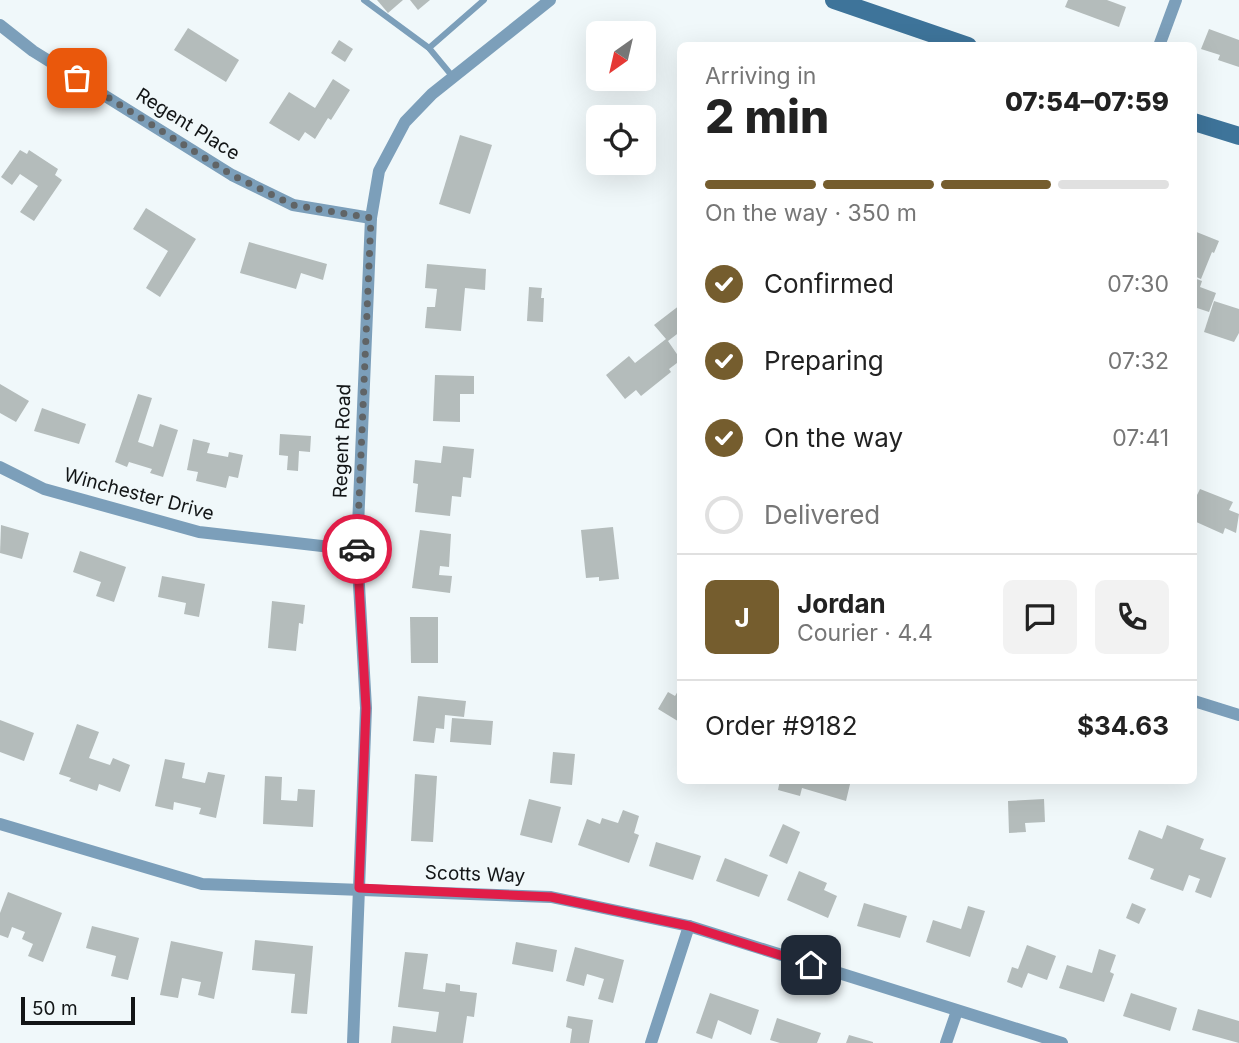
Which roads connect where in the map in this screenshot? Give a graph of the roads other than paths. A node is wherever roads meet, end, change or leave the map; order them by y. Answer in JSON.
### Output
{"nodes":[{"id":1,"x":364,"y":0,"type":"edge"},
{"id":2,"x":484,"y":0,"type":"edge"},
{"id":3,"x":550,"y":0,"type":"edge"},
{"id":4,"x":834,"y":0,"type":"edge"},
{"id":5,"x":1176,"y":0,"type":"edge"},
{"id":6,"x":0,"y":25,"type":"edge"},
{"id":7,"x":956,"y":42,"type":"edge"},
{"id":8,"x":1160,"y":42,"type":"edge"},
{"id":9,"x":429,"y":48,"type":"junction"},
{"id":10,"x":453,"y":77,"type":"junction"},
{"id":11,"x":1197,"y":123,"type":"edge"},
{"id":12,"x":1239,"y":136,"type":"edge"},
{"id":13,"x":371,"y":218,"type":"junction"},
{"id":14,"x":0,"y":467,"type":"edge"},
{"id":15,"x":357,"y":550,"type":"junction"},
{"id":16,"x":1197,"y":702,"type":"edge"},
{"id":17,"x":1239,"y":715,"type":"edge"},
{"id":18,"x":0,"y":824,"type":"edge"},
{"id":19,"x":359,"y":888,"type":"junction"},
{"id":20,"x":689,"y":926,"type":"junction"},
{"id":21,"x":957,"y":1012,"type":"junction"},
{"id":22,"x":354,"y":1043,"type":"edge"},
{"id":23,"x":651,"y":1043,"type":"edge"},
{"id":24,"x":946,"y":1043,"type":"edge"},
{"id":25,"x":1062,"y":1043,"type":"edge"}],
"edges":[{"from":1,"to":9,"type":"lane"},
{"from":2,"to":9,"type":"lane"},
{"from":3,"to":10,"type":"street","name":"Regent Road"},
{"from":4,"to":7,"type":"street"},
{"from":5,"to":8,"type":"street"},
{"from":6,"to":13,"type":"street","name":"Regent Place"},
{"from":9,"to":10,"type":"lane"},
{"from":10,"to":13,"type":"street","name":"Regent Road"},
{"from":11,"to":12,"type":"street"},
{"from":13,"to":15,"type":"street","name":"Regent Road"},
{"from":14,"to":15,"type":"street","name":"Winchester Drive"},
{"from":15,"to":19,"type":"street","name":"Regent Road"},
{"from":16,"to":17,"type":"street"},
{"from":18,"to":19,"type":"street","name":"Scotts Way"},
{"from":19,"to":20,"type":"street","name":"Scotts Way"},
{"from":19,"to":22,"type":"street","name":"Regent Road"},
{"from":20,"to":21,"type":"street","name":"Scotts Way"},
{"from":20,"to":23,"type":"street"},
{"from":21,"to":24,"type":"street"},
{"from":21,"to":25,"type":"street","name":"Scotts Way"}]}
